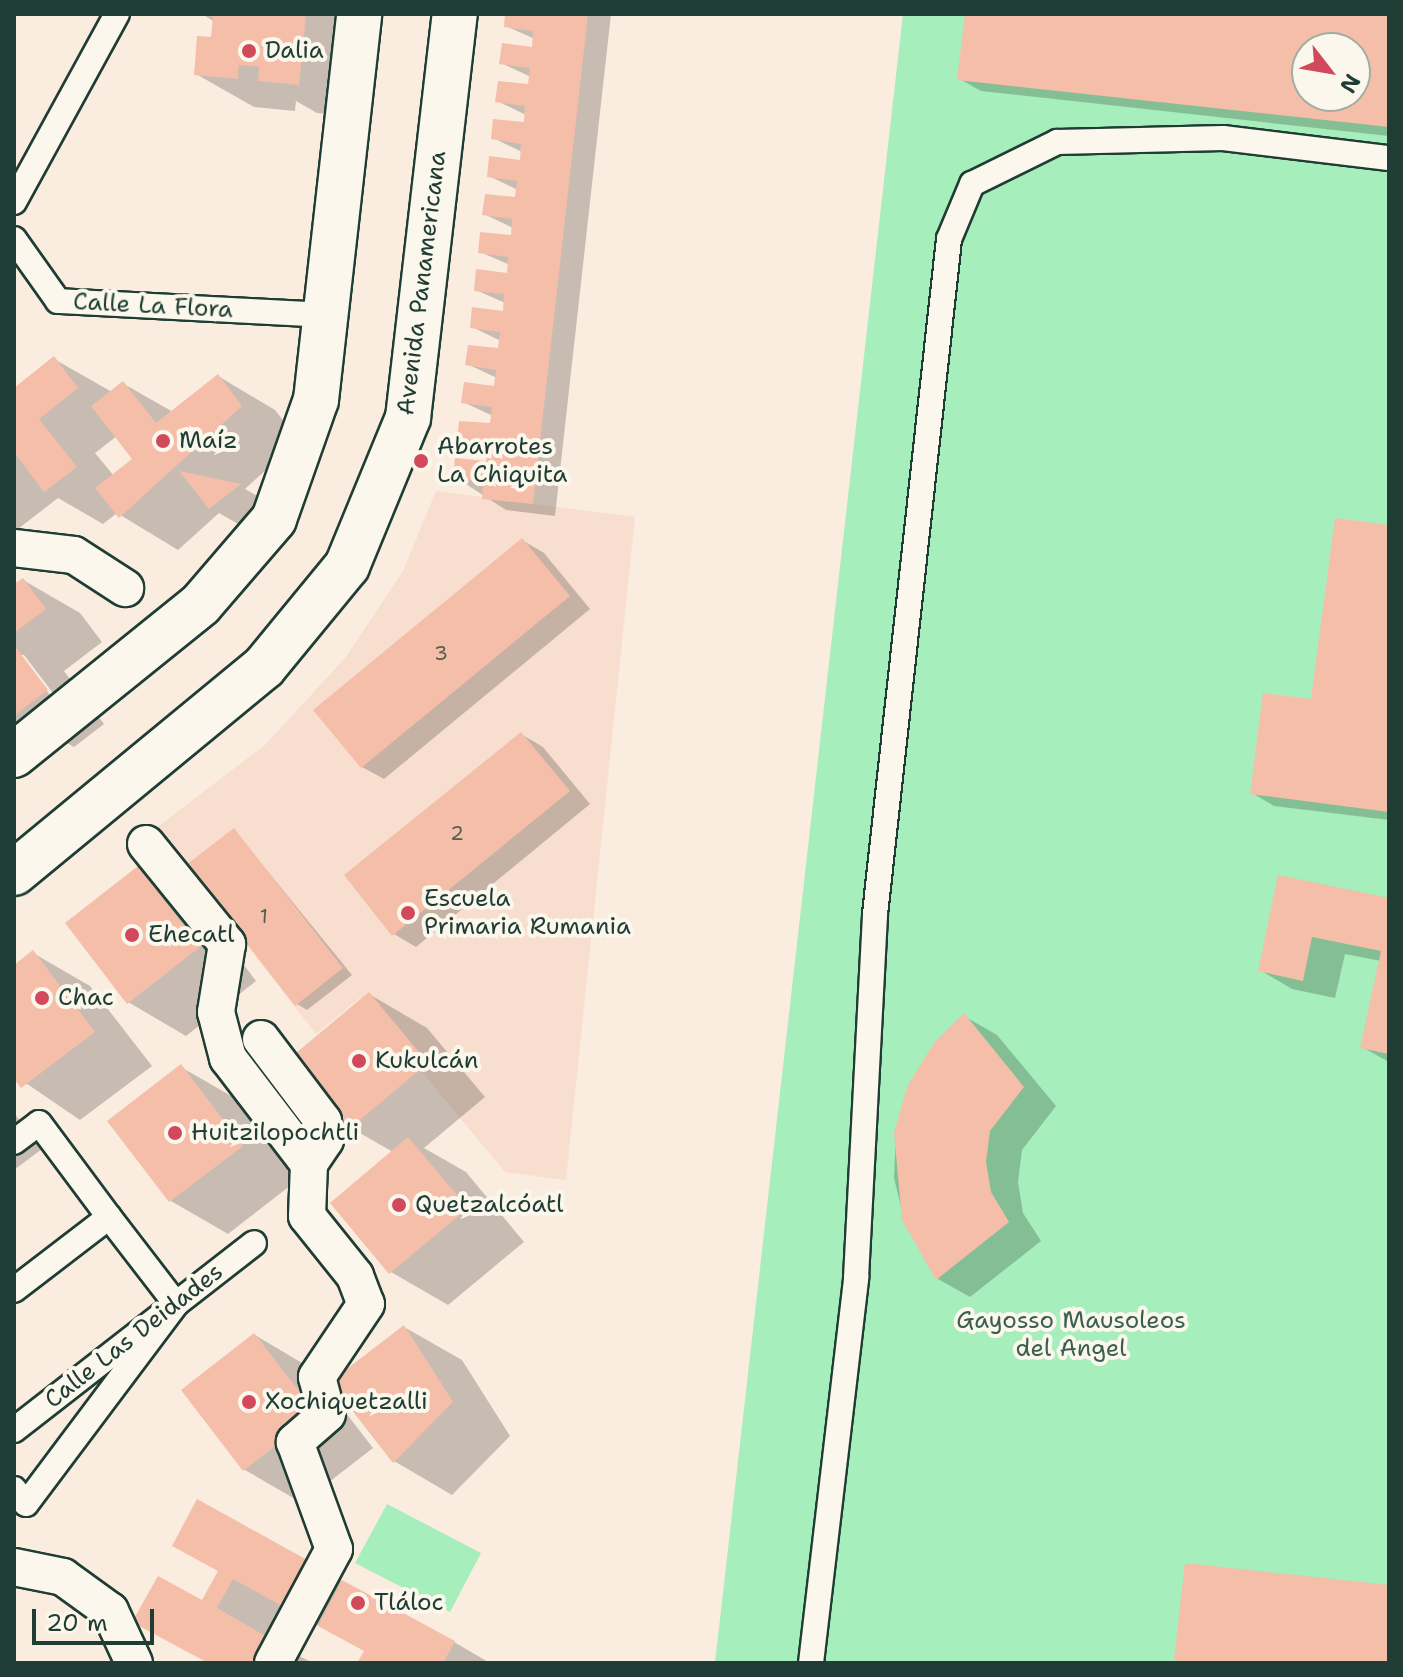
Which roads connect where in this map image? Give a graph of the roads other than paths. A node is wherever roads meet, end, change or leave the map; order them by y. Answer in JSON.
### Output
{"nodes":[{"id":1,"x":117,"y":14,"type":"edge"},
{"id":2,"x":359,"y":14,"type":"edge"},
{"id":3,"x":455,"y":14,"type":"edge"},
{"id":4,"x":1389,"y":158,"type":"edge"},
{"id":5,"x":14,"y":202,"type":"edge"},
{"id":6,"x":14,"y":239,"type":"edge"},
{"id":7,"x":325,"y":315,"type":"junction"},
{"id":8,"x":14,"y":548,"type":"edge"},
{"id":9,"x":125,"y":588,"type":"dead end"},
{"id":10,"x":14,"y":755,"type":"edge"},
{"id":11,"x":146,"y":844,"type":"dead end"},
{"id":12,"x":14,"y":873,"type":"edge"},
{"id":13,"x":261,"y":1039,"type":"dead end"},
{"id":14,"x":14,"y":1142,"type":"edge"},
{"id":15,"x":309,"y":1164,"type":"junction"},
{"id":16,"x":109,"y":1217,"type":"junction"},
{"id":17,"x":254,"y":1243,"type":"dead end"},
{"id":18,"x":14,"y":1290,"type":"edge"},
{"id":19,"x":176,"y":1304,"type":"junction"},
{"id":20,"x":14,"y":1430,"type":"edge"},
{"id":21,"x":14,"y":1489,"type":"edge"},
{"id":22,"x":14,"y":1567,"type":"edge"},
{"id":23,"x":134,"y":1663,"type":"edge"},
{"id":24,"x":273,"y":1663,"type":"edge"},
{"id":25,"x":811,"y":1663,"type":"edge"}],
"edges":[{"from":1,"to":5,"type":"lane"},
{"from":2,"to":7,"type":"street"},
{"from":3,"to":12,"type":"street","name":"Avenida Panamericana"},
{"from":4,"to":25,"type":"lane"},
{"from":6,"to":7,"type":"lane","name":"Calle La Flora"},
{"from":7,"to":10,"type":"street"},
{"from":8,"to":9,"type":"street"},
{"from":11,"to":15,"type":"street"},
{"from":13,"to":15,"type":"street"},
{"from":14,"to":16,"type":"lane"},
{"from":15,"to":24,"type":"street"},
{"from":16,"to":18,"type":"lane"},
{"from":16,"to":19,"type":"lane"},
{"from":17,"to":19,"type":"lane","name":"Calle Las Deidades"},
{"from":19,"to":20,"type":"lane","name":"Calle Las Deidades"},
{"from":19,"to":21,"type":"lane"},
{"from":22,"to":23,"type":"street"}]}
